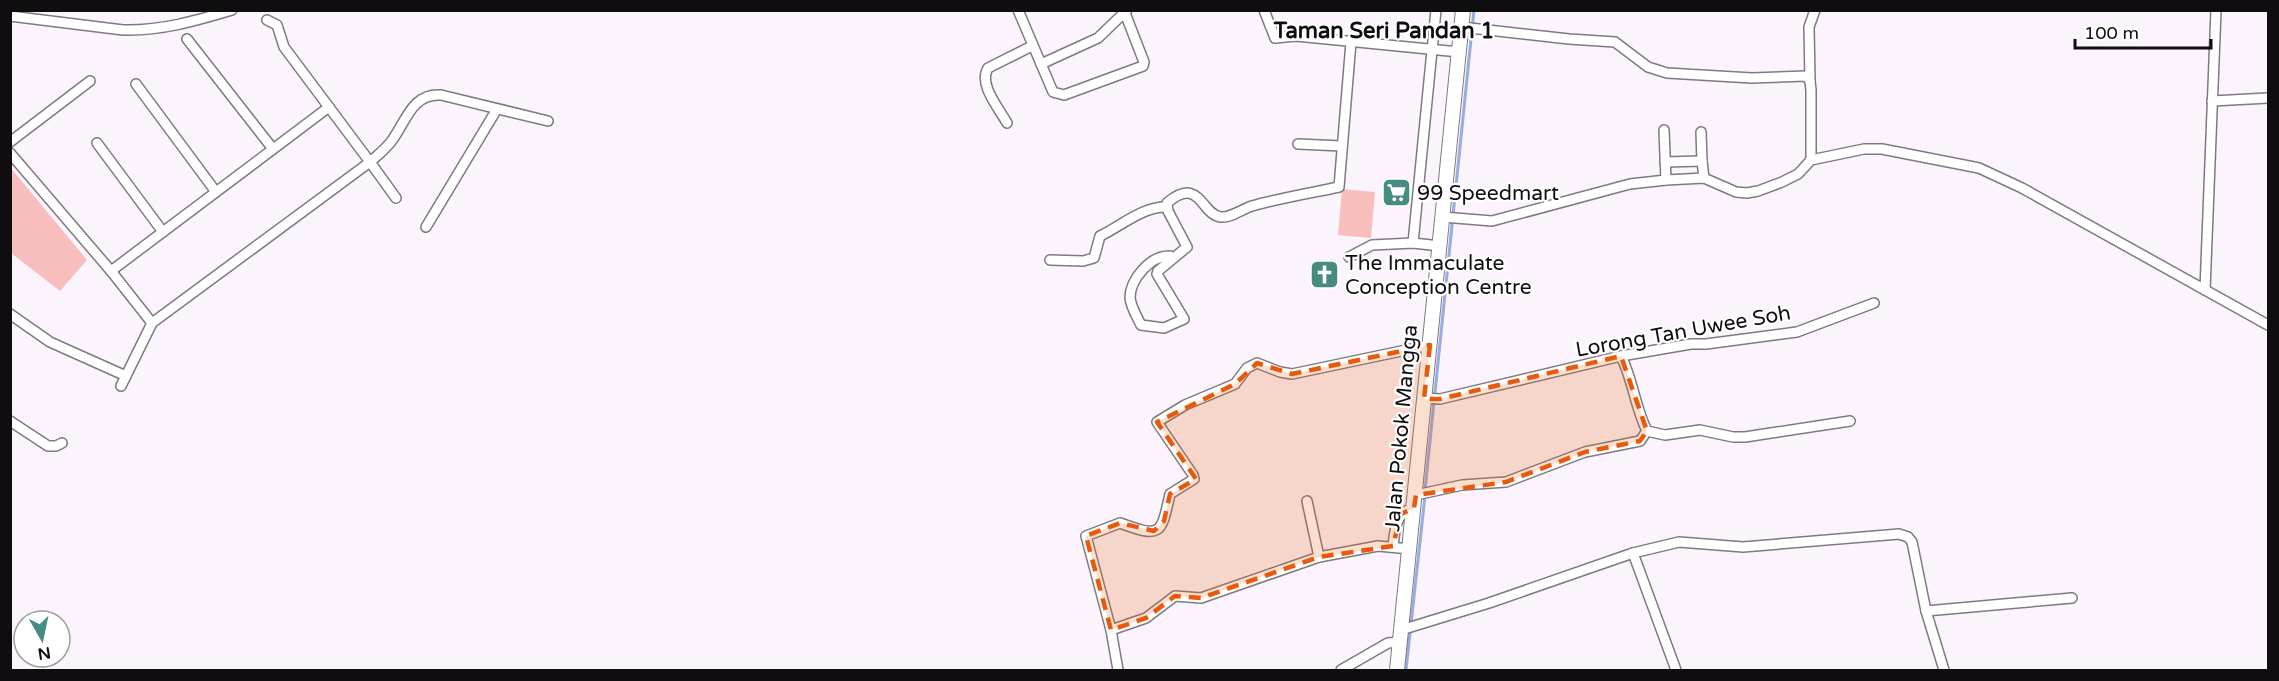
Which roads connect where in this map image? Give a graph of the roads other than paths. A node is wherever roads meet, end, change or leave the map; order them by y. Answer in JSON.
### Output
{"nodes":[{"id":1,"x":64,"y":10,"type":"edge"},
{"id":2,"x":232,"y":10,"type":"edge"},
{"id":3,"x":1018,"y":10,"type":"edge"},
{"id":4,"x":1264,"y":10,"type":"edge"},
{"id":5,"x":1436,"y":10,"type":"edge"},
{"id":6,"x":1463,"y":10,"type":"edge"},
{"id":7,"x":1815,"y":10,"type":"edge"},
{"id":8,"x":2216,"y":10,"type":"edge"},
{"id":9,"x":1126,"y":12,"type":"edge"},
{"id":10,"x":10,"y":16,"type":"edge"},
{"id":11,"x":267,"y":20,"type":"dead end"},
{"id":12,"x":63,"y":22,"type":"junction"},
{"id":13,"x":1468,"y":28,"type":"junction"},
{"id":14,"x":187,"y":39,"type":"dead end"},
{"id":15,"x":1351,"y":42,"type":"junction"},
{"id":16,"x":1032,"y":46,"type":"junction"},
{"id":17,"x":1432,"y":49,"type":"junction"},
{"id":18,"x":1458,"y":52,"type":"junction"},
{"id":19,"x":1041,"y":64,"type":"junction"},
{"id":20,"x":90,"y":81,"type":"dead end"},
{"id":21,"x":1810,"y":81,"type":"junction"},
{"id":22,"x":136,"y":84,"type":"dead end"},
{"id":23,"x":2268,"y":99,"type":"edge"},
{"id":24,"x":2212,"y":101,"type":"junction"},
{"id":25,"x":329,"y":107,"type":"junction"},
{"id":26,"x":497,"y":109,"type":"junction"},
{"id":27,"x":548,"y":121,"type":"dead end"},
{"id":28,"x":1007,"y":123,"type":"dead end"},
{"id":29,"x":1664,"y":130,"type":"dead end"},
{"id":30,"x":1701,"y":132,"type":"dead end"},
{"id":31,"x":10,"y":142,"type":"edge"},
{"id":32,"x":97,"y":143,"type":"dead end"},
{"id":33,"x":1298,"y":144,"type":"dead end"},
{"id":34,"x":1342,"y":146,"type":"junction"},
{"id":35,"x":273,"y":149,"type":"junction"},
{"id":36,"x":10,"y":153,"type":"edge"},
{"id":37,"x":1702,"y":160,"type":"junction"},
{"id":38,"x":1811,"y":160,"type":"junction"},
{"id":39,"x":370,"y":162,"type":"junction"},
{"id":40,"x":1665,"y":162,"type":"junction"},
{"id":41,"x":1704,"y":178,"type":"junction"},
{"id":42,"x":1666,"y":180,"type":"junction"},
{"id":43,"x":216,"y":192,"type":"junction"},
{"id":44,"x":396,"y":198,"type":"dead end"},
{"id":45,"x":1167,"y":207,"type":"junction"},
{"id":46,"x":1446,"y":217,"type":"junction"},
{"id":47,"x":426,"y":227,"type":"dead end"},
{"id":48,"x":163,"y":232,"type":"junction"},
{"id":49,"x":1413,"y":243,"type":"junction"},
{"id":50,"x":1440,"y":246,"type":"junction"},
{"id":51,"x":1349,"y":256,"type":"dead end"},
{"id":52,"x":1172,"y":259,"type":"junction"},
{"id":53,"x":1050,"y":260,"type":"dead end"},
{"id":54,"x":111,"y":271,"type":"junction"},
{"id":55,"x":2205,"y":290,"type":"junction"},
{"id":56,"x":1874,"y":303,"type":"dead end"},
{"id":57,"x":10,"y":314,"type":"edge"},
{"id":58,"x":152,"y":323,"type":"junction"},
{"id":59,"x":2268,"y":325,"type":"edge"},
{"id":60,"x":1430,"y":345,"type":"junction"},
{"id":61,"x":1621,"y":356,"type":"junction"},
{"id":62,"x":126,"y":376,"type":"junction"},
{"id":63,"x":121,"y":386,"type":"dead end"},
{"id":64,"x":1431,"y":398,"type":"junction"},
{"id":65,"x":10,"y":421,"type":"edge"},
{"id":66,"x":1850,"y":421,"type":"dead end"},
{"id":67,"x":1647,"y":431,"type":"junction"},
{"id":68,"x":62,"y":443,"type":"dead end"},
{"id":69,"x":1419,"y":498,"type":"junction"},
{"id":70,"x":1307,"y":501,"type":"dead end"},
{"id":71,"x":1393,"y":546,"type":"junction"},
{"id":72,"x":1410,"y":549,"type":"junction"},
{"id":73,"x":1633,"y":554,"type":"junction"},
{"id":74,"x":1319,"y":557,"type":"junction"},
{"id":75,"x":2072,"y":598,"type":"dead end"},
{"id":76,"x":1926,"y":610,"type":"junction"},
{"id":77,"x":1111,"y":630,"type":"junction"},
{"id":78,"x":1403,"y":634,"type":"junction"},
{"id":79,"x":1118,"y":670,"type":"edge"},
{"id":80,"x":1341,"y":670,"type":"edge"},
{"id":81,"x":1397,"y":670,"type":"edge"},
{"id":82,"x":1676,"y":670,"type":"edge"},
{"id":83,"x":1944,"y":670,"type":"edge"}],
"edges":[{"from":1,"to":12,"type":"street"},
{"from":2,"to":12,"type":"street"},
{"from":3,"to":16,"type":"street"},
{"from":4,"to":15,"type":"street"},
{"from":5,"to":17,"type":"street"},
{"from":6,"to":13,"type":"main road","name":"Jalan Pokok Mangga"},
{"from":7,"to":21,"type":"street"},
{"from":8,"to":24,"type":"street"},
{"from":9,"to":19,"type":"street"},
{"from":9,"to":19,"type":"street"},
{"from":10,"to":12,"type":"street"},
{"from":11,"to":25,"type":"street"},
{"from":13,"to":18,"type":"main road","name":"Jalan Pokok Mangga"},
{"from":13,"to":21,"type":"street"},
{"from":14,"to":35,"type":"street"},
{"from":15,"to":17,"type":"street"},
{"from":15,"to":34,"type":"street"},
{"from":16,"to":19,"type":"street"},
{"from":16,"to":28,"type":"street"},
{"from":17,"to":18,"type":"street"},
{"from":17,"to":49,"type":"street"},
{"from":18,"to":46,"type":"main road","name":"Jalan Pokok Mangga"},
{"from":20,"to":31,"type":"street"},
{"from":21,"to":38,"type":"street"},
{"from":22,"to":43,"type":"street"},
{"from":23,"to":24,"type":"street"},
{"from":24,"to":55,"type":"street"},
{"from":25,"to":35,"type":"street"},
{"from":25,"to":39,"type":"street"},
{"from":26,"to":27,"type":"street"},
{"from":26,"to":39,"type":"street"},
{"from":26,"to":47,"type":"street"},
{"from":29,"to":40,"type":"street"},
{"from":30,"to":37,"type":"street"},
{"from":32,"to":48,"type":"street"},
{"from":33,"to":34,"type":"street"},
{"from":34,"to":45,"type":"street"},
{"from":35,"to":43,"type":"street"},
{"from":36,"to":54,"type":"street"},
{"from":37,"to":40,"type":"street"},
{"from":37,"to":41,"type":"street"},
{"from":38,"to":41,"type":"street"},
{"from":38,"to":55,"type":"street"},
{"from":39,"to":44,"type":"street"},
{"from":39,"to":58,"type":"street"},
{"from":40,"to":42,"type":"street"},
{"from":41,"to":42,"type":"street"},
{"from":42,"to":46,"type":"street"},
{"from":43,"to":48,"type":"street"},
{"from":45,"to":52,"type":"street"},
{"from":45,"to":53,"type":"street"},
{"from":46,"to":50,"type":"main road","name":"Jalan Pokok Mangga"},
{"from":48,"to":54,"type":"street"},
{"from":49,"to":50,"type":"street"},
{"from":49,"to":51,"type":"street"},
{"from":50,"to":60,"type":"main road","name":"Jalan Pokok Mangga"},
{"from":52,"to":52,"type":"street"},
{"from":54,"to":58,"type":"street"},
{"from":55,"to":59,"type":"street"},
{"from":56,"to":61,"type":"street","name":"Lorong Tan Uwee Soh"},
{"from":57,"to":62,"type":"street"},
{"from":58,"to":62,"type":"street"},
{"from":60,"to":64,"type":"main road","name":"Jalan Pokok Mangga"},
{"from":60,"to":77,"type":"street"},
{"from":61,"to":64,"type":"street","name":"Lorong Tan Uwee Soh"},
{"from":61,"to":67,"type":"street"},
{"from":62,"to":63,"type":"street"},
{"from":64,"to":69,"type":"main road","name":"Jalan Pokok Mangga"},
{"from":65,"to":68,"type":"street"},
{"from":66,"to":67,"type":"street"},
{"from":67,"to":69,"type":"street"},
{"from":69,"to":71,"type":"street"},
{"from":69,"to":72,"type":"main road","name":"Jalan Pokok Mangga"},
{"from":70,"to":74,"type":"street"},
{"from":71,"to":72,"type":"street"},
{"from":71,"to":74,"type":"street"},
{"from":72,"to":78,"type":"main road","name":"Jalan Pokok Mangga"},
{"from":73,"to":76,"type":"street"},
{"from":73,"to":78,"type":"street"},
{"from":73,"to":82,"type":"street"},
{"from":74,"to":77,"type":"street"},
{"from":75,"to":76,"type":"street"},
{"from":76,"to":83,"type":"street"},
{"from":77,"to":79,"type":"street"},
{"from":78,"to":80,"type":"street"},
{"from":78,"to":81,"type":"main road","name":"Jalan Pokok Mangga"}]}
